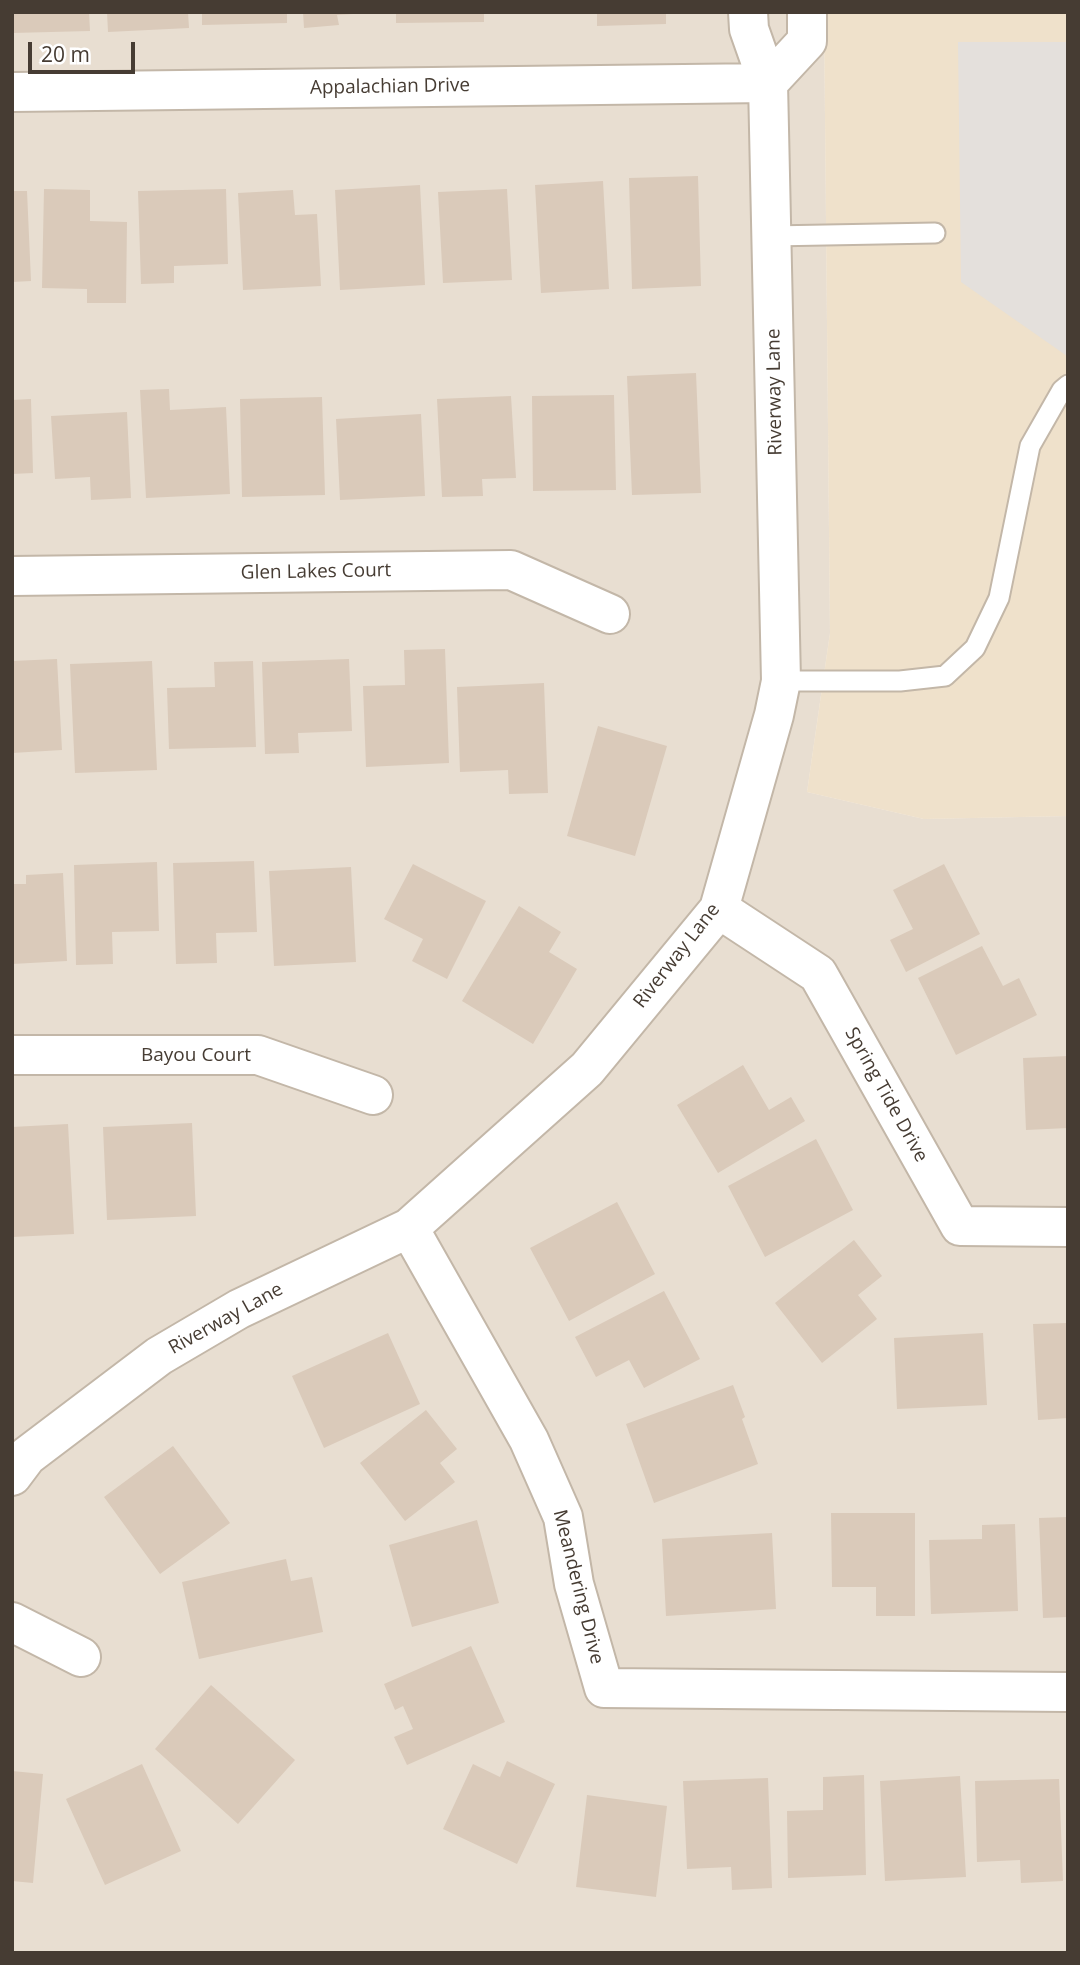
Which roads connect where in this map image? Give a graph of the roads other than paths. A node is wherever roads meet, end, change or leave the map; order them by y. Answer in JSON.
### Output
{"nodes":[{"id":1,"x":748,"y":12,"type":"edge"},
{"id":2,"x":807,"y":12,"type":"edge"},
{"id":3,"x":768,"y":83,"type":"junction"},
{"id":4,"x":12,"y":92,"type":"edge"},
{"id":5,"x":935,"y":233,"type":"dead end"},
{"id":6,"x":771,"y":236,"type":"junction"},
{"id":7,"x":1068,"y":385,"type":"edge"},
{"id":8,"x":12,"y":576,"type":"edge"},
{"id":9,"x":610,"y":614,"type":"dead end"},
{"id":10,"x":781,"y":681,"type":"junction"},
{"id":11,"x":719,"y":909,"type":"junction"},
{"id":12,"x":12,"y":1055,"type":"edge"},
{"id":13,"x":373,"y":1095,"type":"dead end"},
{"id":14,"x":1068,"y":1227,"type":"edge"},
{"id":15,"x":409,"y":1228,"type":"junction"},
{"id":16,"x":12,"y":1476,"type":"edge"},
{"id":17,"x":12,"y":1622,"type":"edge"},
{"id":18,"x":81,"y":1657,"type":"dead end"},
{"id":19,"x":1068,"y":1692,"type":"edge"}],
"edges":[{"from":1,"to":3,"type":"street","name":"Riverway Lane"},
{"from":2,"to":3,"type":"street"},
{"from":3,"to":4,"type":"street","name":"Appalachian Drive"},
{"from":3,"to":6,"type":"street","name":"Riverway Lane"},
{"from":5,"to":6,"type":"lane"},
{"from":6,"to":10,"type":"street","name":"Riverway Lane"},
{"from":7,"to":10,"type":"lane"},
{"from":8,"to":9,"type":"street","name":"Glen Lakes Court"},
{"from":10,"to":11,"type":"street","name":"Riverway Lane"},
{"from":11,"to":14,"type":"street","name":"Spring Tide Drive"},
{"from":11,"to":15,"type":"street","name":"Riverway Lane"},
{"from":12,"to":13,"type":"street","name":"Bayou Court"},
{"from":15,"to":16,"type":"street","name":"Riverway Lane"},
{"from":15,"to":19,"type":"street","name":"Meandering Drive"},
{"from":17,"to":18,"type":"street"}]}
